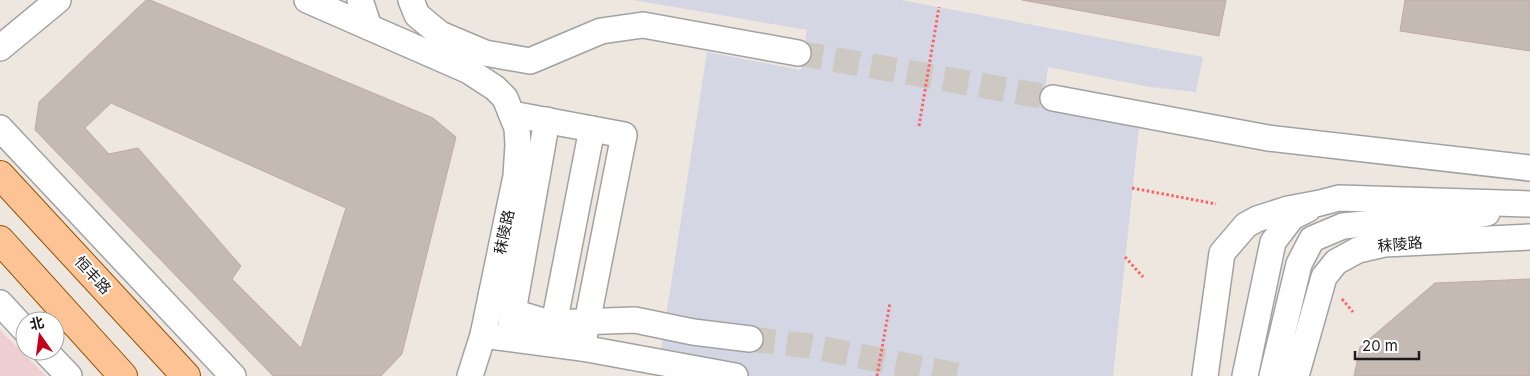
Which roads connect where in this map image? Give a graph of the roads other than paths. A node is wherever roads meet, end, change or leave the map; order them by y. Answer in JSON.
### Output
{"nodes":[{"id":1,"x":58,"y":0,"type":"edge"},
{"id":2,"x":307,"y":0,"type":"edge"},
{"id":3,"x":342,"y":0,"type":"edge"},
{"id":4,"x":360,"y":0,"type":"edge"},
{"id":5,"x":411,"y":0,"type":"edge"},
{"id":6,"x":369,"y":27,"type":"junction"},
{"id":7,"x":0,"y":48,"type":"edge"},
{"id":8,"x":798,"y":53,"type":"tunnel mouth"},
{"id":9,"x":1053,"y":98,"type":"tunnel mouth"},
{"id":10,"x":512,"y":114,"type":"junction"},
{"id":11,"x":547,"y":120,"type":"junction"},
{"id":12,"x":0,"y":128,"type":"edge"},
{"id":13,"x":592,"y":129,"type":"junction"},
{"id":14,"x":1530,"y":168,"type":"edge"},
{"id":15,"x":0,"y":175,"type":"edge"},
{"id":16,"x":1320,"y":203,"type":"junction"},
{"id":17,"x":1528,"y":204,"type":"edge"},
{"id":18,"x":1530,"y":237,"type":"edge"},
{"id":19,"x":0,"y":240,"type":"edge"},
{"id":20,"x":492,"y":292,"type":"junction"},
{"id":21,"x":0,"y":303,"type":"edge"},
{"id":22,"x":513,"y":312,"type":"junction"},
{"id":23,"x":15,"y":319,"type":"edge"},
{"id":24,"x":587,"y":322,"type":"junction"},
{"id":25,"x":552,"y":334,"type":"junction"},
{"id":26,"x":483,"y":335,"type":"junction"},
{"id":27,"x":509,"y":338,"type":"junction"},
{"id":28,"x":750,"y":339,"type":"tunnel mouth"},
{"id":29,"x":582,"y":348,"type":"junction"},
{"id":30,"x":55,"y":361,"type":"edge"},
{"id":31,"x":69,"y":376,"type":"edge"},
{"id":32,"x":124,"y":376,"type":"edge"},
{"id":33,"x":186,"y":376,"type":"edge"},
{"id":34,"x":232,"y":376,"type":"edge"},
{"id":35,"x":470,"y":376,"type":"edge"},
{"id":36,"x":734,"y":376,"type":"edge"},
{"id":37,"x":1205,"y":376,"type":"edge"},
{"id":38,"x":1245,"y":376,"type":"edge"},
{"id":39,"x":1272,"y":376,"type":"edge"},
{"id":40,"x":1296,"y":376,"type":"edge"}],
"edges":[{"from":1,"to":7,"type":"street"},
{"from":2,"to":6,"type":"street","name":"秣陵路"},
{"from":3,"to":6,"type":"street"},
{"from":4,"to":6,"type":"street"},
{"from":5,"to":8,"type":"street"},
{"from":6,"to":10,"type":"street","name":"秣陵路"},
{"from":9,"to":14,"type":"street"},
{"from":10,"to":11,"type":"street"},
{"from":10,"to":20,"type":"street","name":"秣陵路"},
{"from":11,"to":13,"type":"street"},
{"from":11,"to":22,"type":"street"},
{"from":12,"to":34,"type":"street"},
{"from":13,"to":24,"type":"street"},
{"from":13,"to":25,"type":"street"},
{"from":15,"to":33,"type":"main road","name":"恒丰路"},
{"from":16,"to":17,"type":"street"},
{"from":16,"to":37,"type":"street"},
{"from":16,"to":38,"type":"street"},
{"from":17,"to":39,"type":"street"},
{"from":18,"to":40,"type":"street","name":"秣陵路"},
{"from":19,"to":32,"type":"main road"},
{"from":20,"to":22,"type":"street"},
{"from":20,"to":26,"type":"street","name":"秣陵路"},
{"from":21,"to":23,"type":"street"},
{"from":22,"to":25,"type":"street"},
{"from":22,"to":27,"type":"street"},
{"from":24,"to":25,"type":"street"},
{"from":24,"to":28,"type":"street"},
{"from":24,"to":29,"type":"street"},
{"from":25,"to":27,"type":"street"},
{"from":25,"to":29,"type":"street"},
{"from":26,"to":27,"type":"street"},
{"from":26,"to":35,"type":"street","name":"秣陵路"},
{"from":29,"to":36,"type":"street"},
{"from":30,"to":31,"type":"street"}]}
